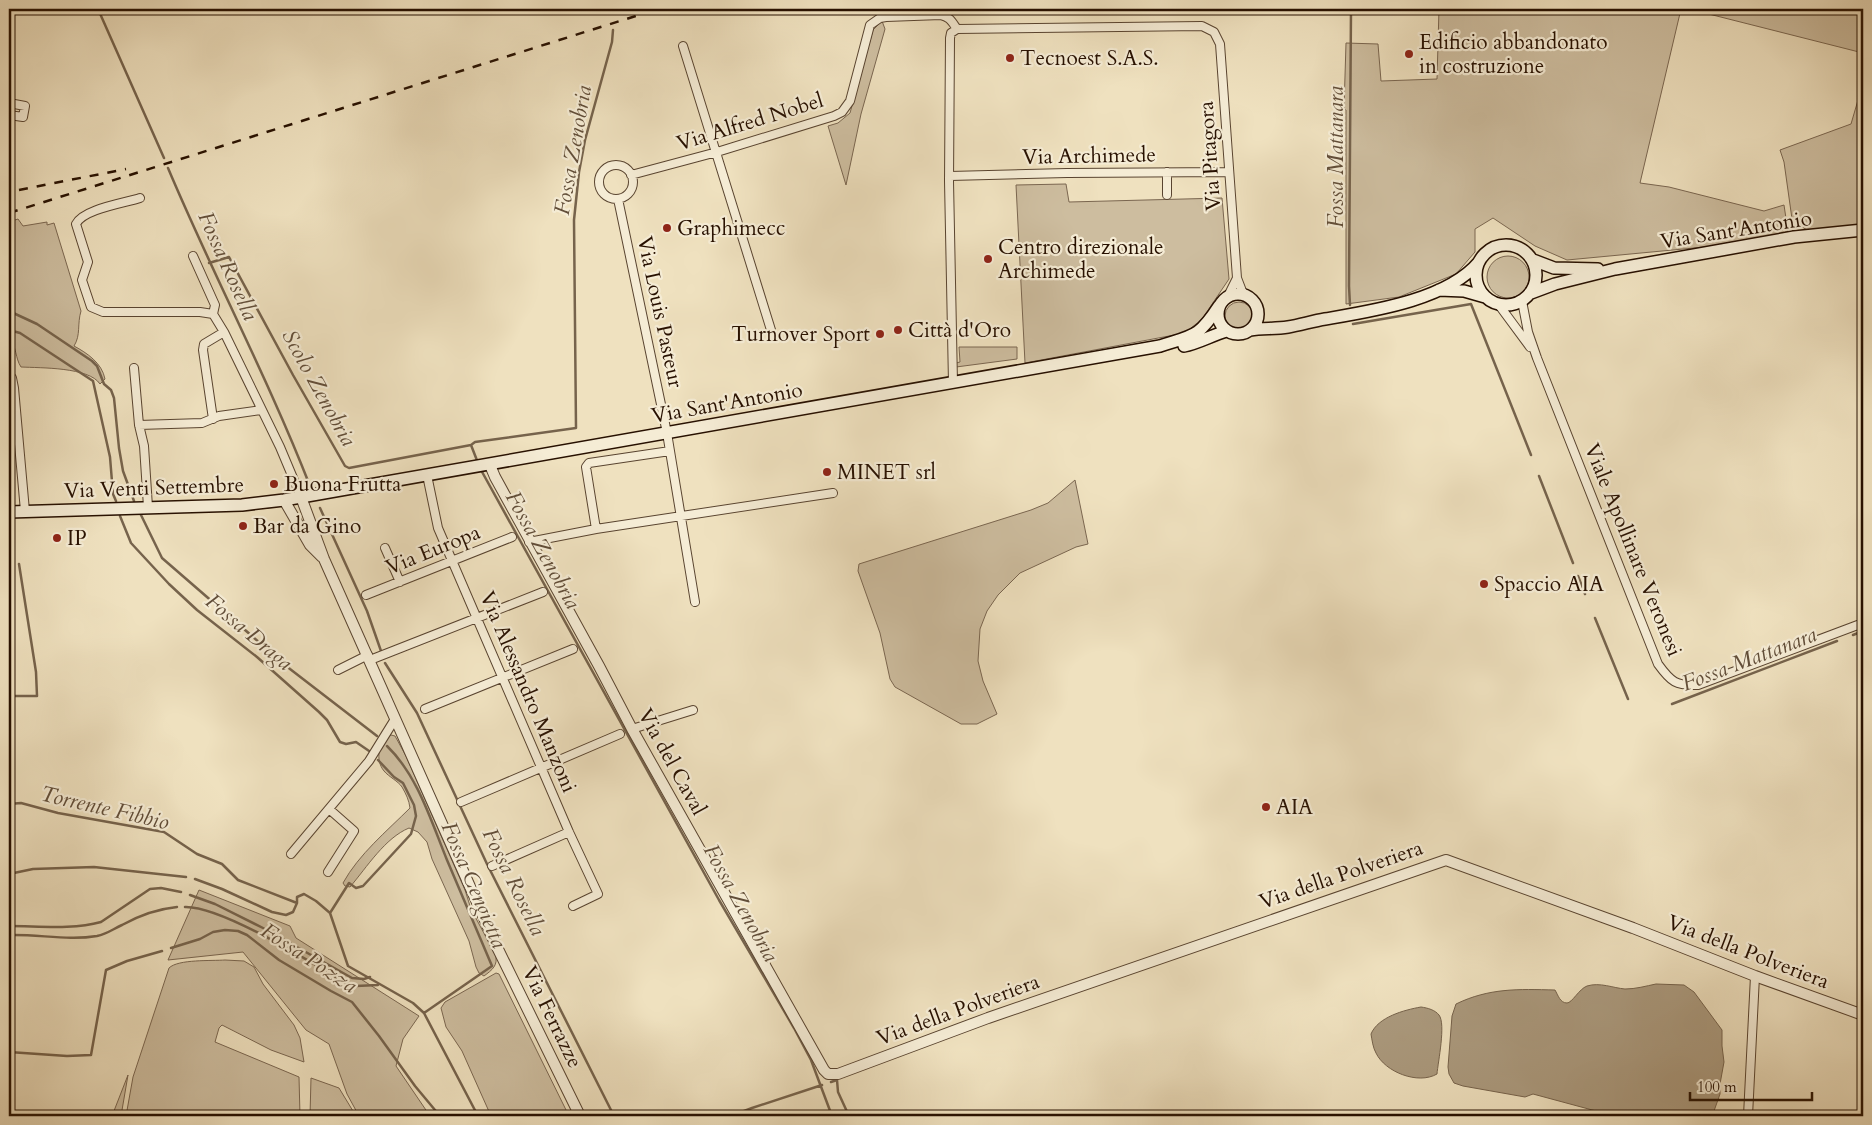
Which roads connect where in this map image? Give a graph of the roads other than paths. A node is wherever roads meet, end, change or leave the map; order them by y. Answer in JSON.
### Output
{"nodes":[{"id":1,"x":957,"y":29,"type":"junction"},
{"id":2,"x":683,"y":46,"type":"dead end"},
{"id":3,"x":9,"y":104,"type":"edge"},
{"id":4,"x":9,"y":115,"type":"edge"},
{"id":5,"x":717,"y":152,"type":"junction"},
{"id":6,"x":1167,"y":172,"type":"junction"},
{"id":7,"x":1228,"y":172,"type":"junction"},
{"id":8,"x":631,"y":175,"type":"junction"},
{"id":9,"x":950,"y":176,"type":"junction"},
{"id":10,"x":1167,"y":195,"type":"dead end"},
{"id":11,"x":140,"y":198,"type":"dead end"},
{"id":12,"x":618,"y":199,"type":"junction"},
{"id":13,"x":1863,"y":230,"type":"edge"},
{"id":14,"x":193,"y":256,"type":"dead end"},
{"id":15,"x":1533,"y":260,"type":"junction"},
{"id":16,"x":1479,"y":262,"type":"junction"},
{"id":17,"x":1615,"y":269,"type":"junction"},
{"id":18,"x":1237,"y":278,"type":"junction"},
{"id":19,"x":1437,"y":290,"type":"junction"},
{"id":20,"x":1532,"y":292,"type":"junction"},
{"id":21,"x":1246,"y":295,"type":"junction"},
{"id":22,"x":1228,"y":296,"type":"junction"},
{"id":23,"x":1485,"y":297,"type":"junction"},
{"id":24,"x":1522,"y":301,"type":"junction"},
{"id":25,"x":1257,"y":305,"type":"junction"},
{"id":26,"x":1499,"y":305,"type":"junction"},
{"id":27,"x":1219,"y":306,"type":"junction"},
{"id":28,"x":213,"y":314,"type":"junction"},
{"id":29,"x":1309,"y":322,"type":"junction"},
{"id":30,"x":771,"y":330,"type":"dead end"},
{"id":31,"x":1250,"y":330,"type":"junction"},
{"id":32,"x":1227,"y":331,"type":"junction"},
{"id":33,"x":224,"y":332,"type":"junction"},
{"id":34,"x":1160,"y":346,"type":"junction"},
{"id":35,"x":1535,"y":352,"type":"junction"},
{"id":36,"x":134,"y":368,"type":"dead end"},
{"id":37,"x":9,"y":374,"type":"edge"},
{"id":38,"x":953,"y":383,"type":"junction"},
{"id":39,"x":261,"y":410,"type":"junction"},
{"id":40,"x":213,"y":419,"type":"junction"},
{"id":41,"x":139,"y":425,"type":"junction"},
{"id":42,"x":667,"y":433,"type":"junction"},
{"id":43,"x":670,"y":451,"type":"junction"},
{"id":44,"x":490,"y":465,"type":"junction"},
{"id":45,"x":427,"y":475,"type":"junction"},
{"id":46,"x":833,"y":493,"type":"dead end"},
{"id":47,"x":300,"y":497,"type":"junction"},
{"id":48,"x":284,"y":500,"type":"junction"},
{"id":49,"x":148,"y":508,"type":"junction"},
{"id":50,"x":25,"y":511,"type":"junction"},
{"id":51,"x":9,"y":512,"type":"edge"},
{"id":52,"x":680,"y":518,"type":"junction"},
{"id":53,"x":596,"y":529,"type":"junction"},
{"id":54,"x":512,"y":537,"type":"dead end"},
{"id":55,"x":529,"y":542,"type":"junction"},
{"id":56,"x":385,"y":548,"type":"dead end"},
{"id":57,"x":324,"y":559,"type":"junction"},
{"id":58,"x":452,"y":562,"type":"junction"},
{"id":59,"x":400,"y":582,"type":"junction"},
{"id":60,"x":543,"y":592,"type":"dead end"},
{"id":61,"x":366,"y":595,"type":"dead end"},
{"id":62,"x":695,"y":602,"type":"dead end"},
{"id":63,"x":477,"y":618,"type":"junction"},
{"id":64,"x":1863,"y":623,"type":"edge"},
{"id":65,"x":573,"y":648,"type":"dead end"},
{"id":66,"x":369,"y":658,"type":"junction"},
{"id":67,"x":338,"y":670,"type":"dead end"},
{"id":68,"x":503,"y":677,"type":"junction"},
{"id":69,"x":425,"y":709,"type":"dead end"},
{"id":70,"x":693,"y":710,"type":"dead end"},
{"id":71,"x":395,"y":719,"type":"junction"},
{"id":72,"x":632,"y":729,"type":"junction"},
{"id":73,"x":620,"y":734,"type":"dead end"},
{"id":74,"x":541,"y":767,"type":"junction"},
{"id":75,"x":461,"y":802,"type":"dead end"},
{"id":76,"x":329,"y":808,"type":"junction"},
{"id":77,"x":569,"y":832,"type":"junction"},
{"id":78,"x":291,"y":854,"type":"dead end"},
{"id":79,"x":492,"y":866,"type":"dead end"},
{"id":80,"x":328,"y":872,"type":"dead end"},
{"id":81,"x":573,"y":906,"type":"dead end"},
{"id":82,"x":1755,"y":976,"type":"junction"},
{"id":83,"x":1863,"y":1015,"type":"edge"},
{"id":84,"x":828,"y":1074,"type":"joint"},
{"id":85,"x":580,"y":1116,"type":"edge"},
{"id":86,"x":1748,"y":1116,"type":"edge"}],
"edges":[{"from":1,"to":5,"type":"street","name":"Via Alfred Nobel"},
{"from":1,"to":7,"type":"street","name":"Via Pitagora"},
{"from":1,"to":9,"type":"street"},
{"from":2,"to":5,"type":"street"},
{"from":3,"to":4,"type":"street"},
{"from":5,"to":8,"type":"street","name":"Via Alfred Nobel"},
{"from":5,"to":30,"type":"street"},
{"from":6,"to":7,"type":"street","name":"Via Archimede"},
{"from":6,"to":9,"type":"street","name":"Via Archimede"},
{"from":6,"to":10,"type":"street"},
{"from":7,"to":18,"type":"street","name":"Via Pitagora"},
{"from":8,"to":12,"type":"street"},
{"from":8,"to":12,"type":"street"},
{"from":9,"to":38,"type":"street"},
{"from":11,"to":28,"type":"street"},
{"from":12,"to":42,"type":"street","name":"Via Louis Pasteur"},
{"from":13,"to":17,"type":"main road","name":"Via Sant'Antonio"},
{"from":14,"to":28,"type":"street"},
{"from":15,"to":16,"type":"main road","name":"Via Sant'Antonio"},
{"from":15,"to":17,"type":"main road","name":"Via Sant'Antonio"},
{"from":15,"to":20,"type":"main road"},
{"from":16,"to":19,"type":"main road","name":"Via Sant'Antonio"},
{"from":16,"to":23,"type":"main road"},
{"from":17,"to":20,"type":"main road","name":"Via Sant'Antonio"},
{"from":18,"to":21,"type":"street","name":"Via Pitagora"},
{"from":18,"to":22,"type":"street"},
{"from":19,"to":23,"type":"main road","name":"Via Sant'Antonio"},
{"from":19,"to":29,"type":"main road","name":"Via Sant'Antonio"},
{"from":20,"to":24,"type":"main road","name":"Via Sant'Antonio"},
{"from":21,"to":22,"type":"main road"},
{"from":21,"to":25,"type":"main road","name":"Via Sant'Antonio"},
{"from":22,"to":27,"type":"main road","name":"Via Sant'Antonio"},
{"from":23,"to":26,"type":"main road","name":"Via Sant'Antonio"},
{"from":24,"to":26,"type":"main road"},
{"from":24,"to":35,"type":"street","name":"Viale Apollinare Veronesi"},
{"from":25,"to":29,"type":"main road","name":"Via Sant'Antonio"},
{"from":25,"to":31,"type":"main road"},
{"from":26,"to":35,"type":"street","name":"Viale Apollinare Veronesi"},
{"from":27,"to":32,"type":"main road"},
{"from":27,"to":34,"type":"main road","name":"Via Sant'Antonio"},
{"from":28,"to":33,"type":"street"},
{"from":29,"to":31,"type":"main road","name":"Via Sant'Antonio"},
{"from":31,"to":32,"type":"main road","name":"Via Sant'Antonio"},
{"from":32,"to":34,"type":"main road","name":"Via Sant'Antonio"},
{"from":33,"to":39,"type":"street"},
{"from":33,"to":40,"type":"street"},
{"from":34,"to":38,"type":"main road","name":"Via Sant'Antonio"},
{"from":35,"to":64,"type":"street","name":"Viale Apollinare Veronesi"},
{"from":36,"to":41,"type":"street"},
{"from":37,"to":50,"type":"street"},
{"from":38,"to":42,"type":"main road","name":"Via Sant'Antonio"},
{"from":39,"to":40,"type":"street"},
{"from":39,"to":47,"type":"street"},
{"from":40,"to":41,"type":"street"},
{"from":41,"to":49,"type":"street"},
{"from":42,"to":43,"type":"street","name":"Via Louis Pasteur"},
{"from":42,"to":44,"type":"main road","name":"Via Sant'Antonio"},
{"from":43,"to":52,"type":"street","name":"Via Louis Pasteur"},
{"from":43,"to":53,"type":"street"},
{"from":44,"to":45,"type":"main road","name":"Via Sant'Antonio"},
{"from":44,"to":55,"type":"street","name":"Via del Caval"},
{"from":45,"to":47,"type":"main road","name":"Via Sant'Antonio"},
{"from":45,"to":58,"type":"street","name":"Via Alessandro Manzoni"},
{"from":46,"to":52,"type":"street"},
{"from":47,"to":48,"type":"main road","name":"Via Venti Settembre"},
{"from":47,"to":57,"type":"street"},
{"from":48,"to":49,"type":"main road","name":"Via Venti Settembre"},
{"from":48,"to":57,"type":"street"},
{"from":49,"to":50,"type":"main road","name":"Via Venti Settembre"},
{"from":50,"to":51,"type":"main road","name":"Via Venti Settembre"},
{"from":52,"to":53,"type":"street"},
{"from":52,"to":62,"type":"street","name":"Via Louis Pasteur"},
{"from":53,"to":55,"type":"street"},
{"from":54,"to":58,"type":"street","name":"Via Europa"},
{"from":55,"to":72,"type":"street","name":"Via del Caval"},
{"from":56,"to":59,"type":"street"},
{"from":57,"to":66,"type":"street","name":"Via Ferrazze"},
{"from":58,"to":59,"type":"street","name":"Via Europa"},
{"from":58,"to":63,"type":"street","name":"Via Alessandro Manzoni"},
{"from":59,"to":61,"type":"street","name":"Via Europa"},
{"from":60,"to":63,"type":"street"},
{"from":63,"to":66,"type":"street"},
{"from":63,"to":68,"type":"street","name":"Via Alessandro Manzoni"},
{"from":65,"to":68,"type":"street"},
{"from":66,"to":67,"type":"street"},
{"from":66,"to":71,"type":"street","name":"Via Ferrazze"},
{"from":68,"to":69,"type":"street"},
{"from":68,"to":74,"type":"street","name":"Via Alessandro Manzoni"},
{"from":70,"to":72,"type":"street"},
{"from":71,"to":76,"type":"street"},
{"from":71,"to":85,"type":"street","name":"Via Ferrazze"},
{"from":72,"to":84,"type":"street","name":"Via del Caval"},
{"from":73,"to":74,"type":"street"},
{"from":74,"to":75,"type":"street"},
{"from":74,"to":77,"type":"street","name":"Via Alessandro Manzoni"},
{"from":76,"to":78,"type":"street"},
{"from":76,"to":80,"type":"street"},
{"from":77,"to":79,"type":"street"},
{"from":77,"to":81,"type":"street","name":"Via Alessandro Manzoni"},
{"from":82,"to":83,"type":"street","name":"Via della Polveriera"},
{"from":82,"to":84,"type":"street","name":"Via della Polveriera"},
{"from":82,"to":86,"type":"street"}]}
